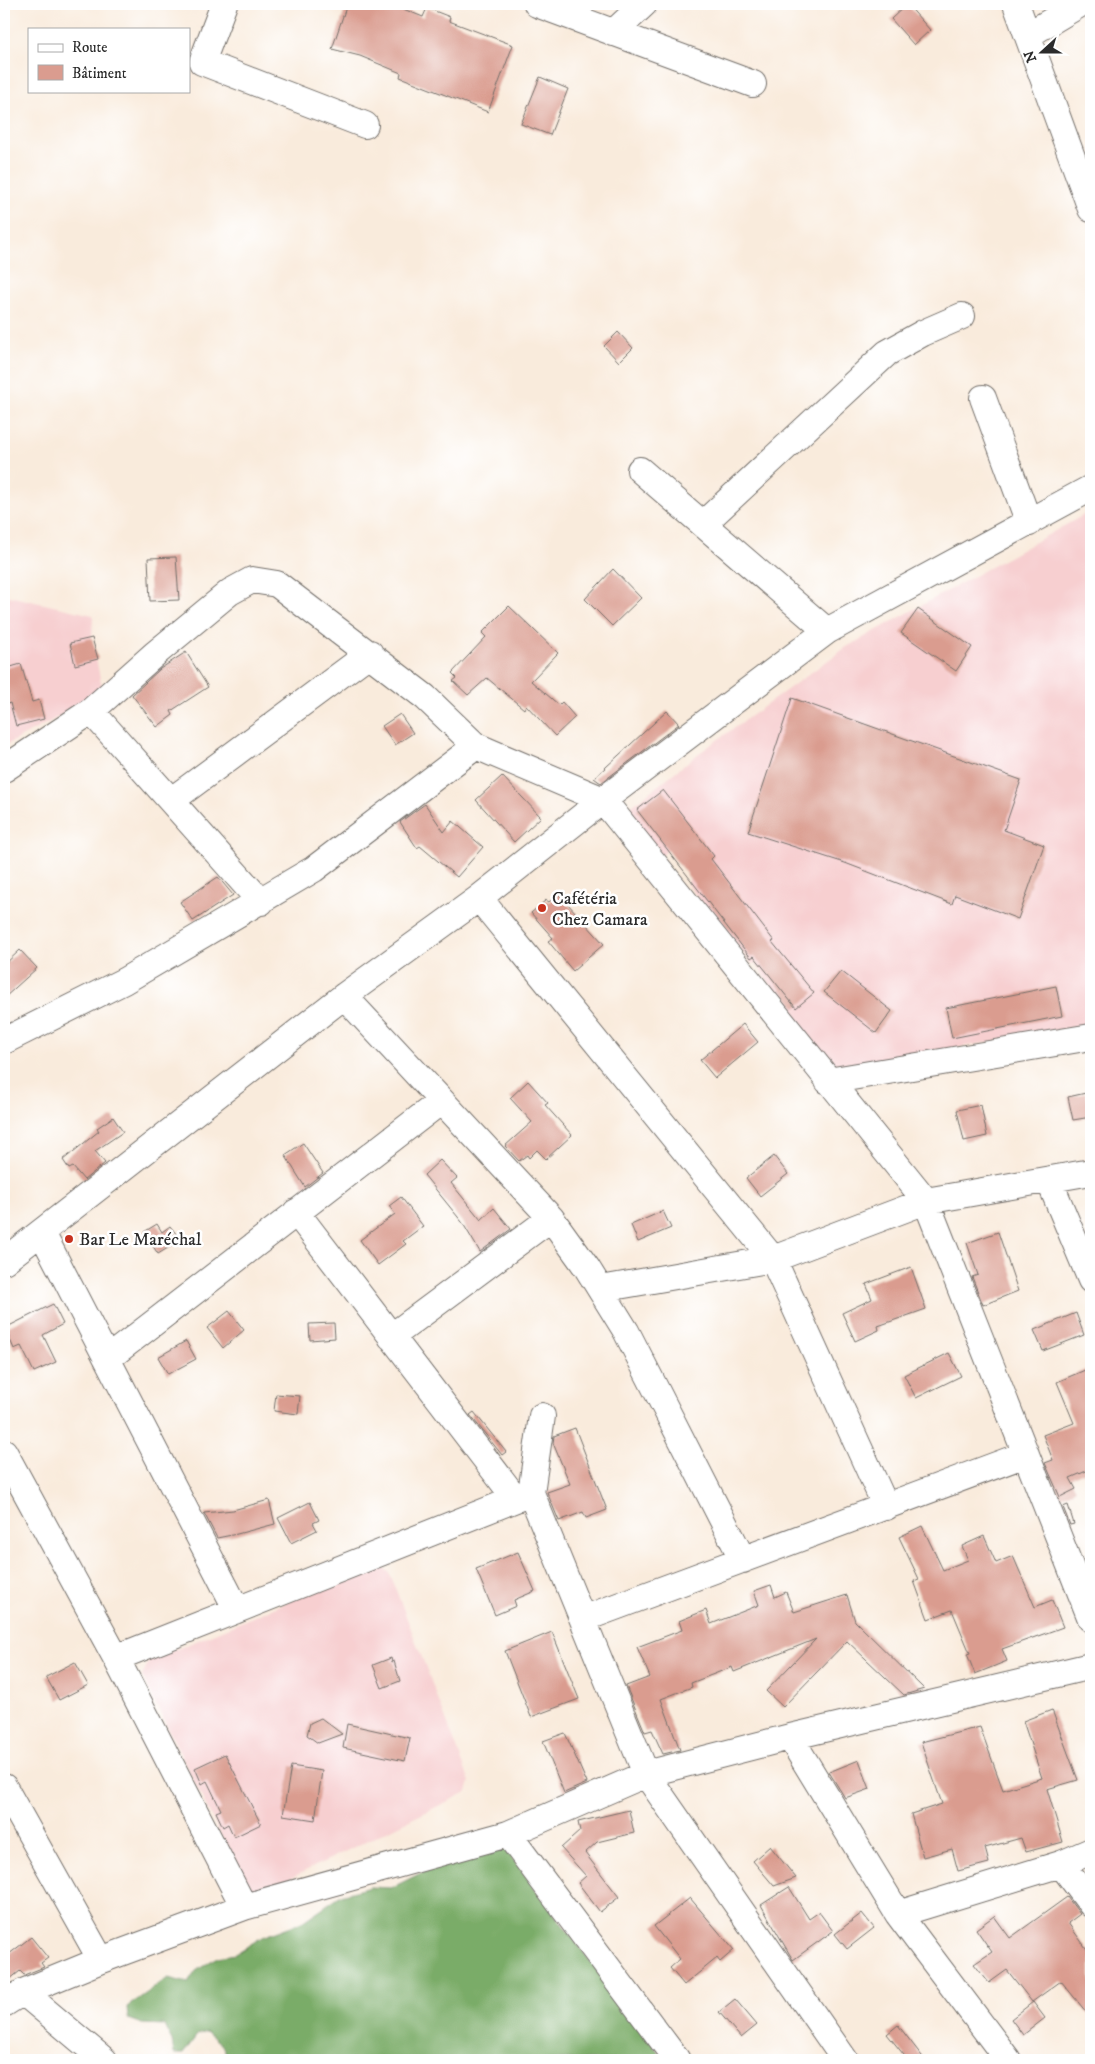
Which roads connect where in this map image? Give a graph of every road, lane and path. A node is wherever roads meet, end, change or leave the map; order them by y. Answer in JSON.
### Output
{"nodes":[{"id":1,"x":224,"y":4,"type":"edge"},
{"id":2,"x":536,"y":4,"type":"edge"},
{"id":3,"x":644,"y":4,"type":"edge"},
{"id":4,"x":1016,"y":4,"type":"edge"},
{"id":5,"x":1080,"y":4,"type":"edge"},
{"id":6,"x":613,"y":33,"type":"junction"},
{"id":7,"x":1028,"y":35,"type":"junction"},
{"id":8,"x":753,"y":84,"type":"dead end"},
{"id":9,"x":365,"y":124,"type":"dead end"},
{"id":10,"x":1091,"y":209,"type":"edge"},
{"id":11,"x":962,"y":316,"type":"dead end"},
{"id":12,"x":983,"y":398,"type":"dead end"},
{"id":13,"x":640,"y":470,"type":"dead end"},
{"id":14,"x":1091,"y":488,"type":"edge"},
{"id":15,"x":1028,"y":523,"type":"junction"},
{"id":16,"x":703,"y":524,"type":"junction"},
{"id":17,"x":827,"y":631,"type":"junction"},
{"id":18,"x":370,"y":653,"type":"junction"},
{"id":19,"x":91,"y":711,"type":"junction"},
{"id":20,"x":476,"y":746,"type":"junction"},
{"id":21,"x":4,"y":769,"type":"edge"},
{"id":22,"x":172,"y":800,"type":"junction"},
{"id":23,"x":603,"y":800,"type":"junction"},
{"id":24,"x":478,"y":898,"type":"junction"},
{"id":25,"x":260,"y":902,"type":"junction"},
{"id":26,"x":344,"y":996,"type":"junction"},
{"id":27,"x":1091,"y":1036,"type":"edge"},
{"id":28,"x":4,"y":1041,"type":"edge"},
{"id":29,"x":828,"y":1081,"type":"junction"},
{"id":30,"x":440,"y":1102,"type":"junction"},
{"id":31,"x":1091,"y":1172,"type":"edge"},
{"id":32,"x":1049,"y":1180,"type":"junction"},
{"id":33,"x":926,"y":1201,"type":"junction"},
{"id":34,"x":296,"y":1212,"type":"junction"},
{"id":35,"x":551,"y":1218,"type":"junction"},
{"id":36,"x":42,"y":1233,"type":"junction"},
{"id":37,"x":773,"y":1259,"type":"junction"},
{"id":38,"x":4,"y":1261,"type":"edge"},
{"id":39,"x":1091,"y":1280,"type":"edge"},
{"id":40,"x":601,"y":1288,"type":"junction"},
{"id":41,"x":392,"y":1337,"type":"junction"},
{"id":42,"x":108,"y":1358,"type":"junction"},
{"id":43,"x":542,"y":1416,"type":"dead end"},
{"id":44,"x":4,"y":1452,"type":"edge"},
{"id":45,"x":1026,"y":1454,"type":"junction"},
{"id":46,"x":524,"y":1496,"type":"junction"},
{"id":47,"x":886,"y":1507,"type":"junction"},
{"id":48,"x":743,"y":1560,"type":"junction"},
{"id":49,"x":237,"y":1610,"type":"junction"},
{"id":50,"x":583,"y":1619,"type":"junction"},
{"id":51,"x":1091,"y":1619,"type":"edge"},
{"id":52,"x":116,"y":1658,"type":"junction"},
{"id":53,"x":1091,"y":1666,"type":"edge"},
{"id":54,"x":790,"y":1737,"type":"junction"},
{"id":55,"x":646,"y":1774,"type":"junction"},
{"id":56,"x":4,"y":1787,"type":"edge"},
{"id":57,"x":508,"y":1834,"type":"junction"},
{"id":58,"x":1091,"y":1851,"type":"edge"},
{"id":59,"x":1061,"y":1864,"type":"junction"},
{"id":60,"x":1091,"y":1904,"type":"edge"},
{"id":61,"x":244,"y":1907,"type":"junction"},
{"id":62,"x":898,"y":1914,"type":"junction"},
{"id":63,"x":101,"y":1960,"type":"junction"},
{"id":64,"x":14,"y":1998,"type":"edge"},
{"id":65,"x":104,"y":2060,"type":"edge"},
{"id":66,"x":677,"y":2060,"type":"edge"},
{"id":67,"x":846,"y":2060,"type":"edge"},
{"id":68,"x":1008,"y":2060,"type":"edge"}],
"edges":[{"from":1,"to":9,"type":"street"},
{"from":2,"to":6,"type":"street"},
{"from":3,"to":6,"type":"street"},
{"from":4,"to":7,"type":"street"},
{"from":5,"to":7,"type":"street"},
{"from":6,"to":8,"type":"street"},
{"from":7,"to":10,"type":"street"},
{"from":11,"to":16,"type":"street"},
{"from":12,"to":15,"type":"street"},
{"from":13,"to":16,"type":"street"},
{"from":14,"to":15,"type":"street"},
{"from":15,"to":17,"type":"street"},
{"from":16,"to":17,"type":"street"},
{"from":17,"to":23,"type":"street"},
{"from":18,"to":19,"type":"street"},
{"from":18,"to":20,"type":"street"},
{"from":18,"to":22,"type":"street"},
{"from":19,"to":21,"type":"street"},
{"from":19,"to":22,"type":"street"},
{"from":20,"to":23,"type":"street"},
{"from":20,"to":25,"type":"street"},
{"from":22,"to":25,"type":"street"},
{"from":23,"to":24,"type":"street"},
{"from":23,"to":29,"type":"street"},
{"from":24,"to":26,"type":"street"},
{"from":24,"to":37,"type":"street"},
{"from":25,"to":28,"type":"street"},
{"from":26,"to":30,"type":"street"},
{"from":26,"to":36,"type":"street"},
{"from":27,"to":29,"type":"street"},
{"from":29,"to":33,"type":"street"},
{"from":30,"to":34,"type":"street"},
{"from":30,"to":35,"type":"street"},
{"from":31,"to":32,"type":"street"},
{"from":32,"to":33,"type":"street"},
{"from":32,"to":39,"type":"street"},
{"from":33,"to":37,"type":"street"},
{"from":33,"to":45,"type":"street"},
{"from":34,"to":41,"type":"street"},
{"from":34,"to":42,"type":"street"},
{"from":35,"to":40,"type":"street"},
{"from":35,"to":41,"type":"street"},
{"from":36,"to":38,"type":"street"},
{"from":36,"to":42,"type":"street"},
{"from":37,"to":40,"type":"street"},
{"from":37,"to":47,"type":"street"},
{"from":40,"to":48,"type":"street"},
{"from":41,"to":46,"type":"street"},
{"from":42,"to":49,"type":"street"},
{"from":43,"to":46,"type":"street"},
{"from":44,"to":52,"type":"street"},
{"from":45,"to":47,"type":"street"},
{"from":45,"to":51,"type":"street"},
{"from":46,"to":49,"type":"street"},
{"from":46,"to":50,"type":"street"},
{"from":47,"to":48,"type":"street"},
{"from":48,"to":50,"type":"street"},
{"from":49,"to":52,"type":"street"},
{"from":50,"to":55,"type":"street"},
{"from":52,"to":61,"type":"street"},
{"from":53,"to":54,"type":"street"},
{"from":54,"to":55,"type":"street"},
{"from":54,"to":62,"type":"street"},
{"from":55,"to":57,"type":"street"},
{"from":55,"to":67,"type":"street"},
{"from":56,"to":63,"type":"street"},
{"from":57,"to":61,"type":"street"},
{"from":57,"to":66,"type":"street"},
{"from":58,"to":59,"type":"street"},
{"from":59,"to":60,"type":"street"},
{"from":59,"to":62,"type":"street"},
{"from":61,"to":63,"type":"street"},
{"from":62,"to":68,"type":"street"},
{"from":63,"to":64,"type":"street"},
{"from":64,"to":65,"type":"street"}]}
